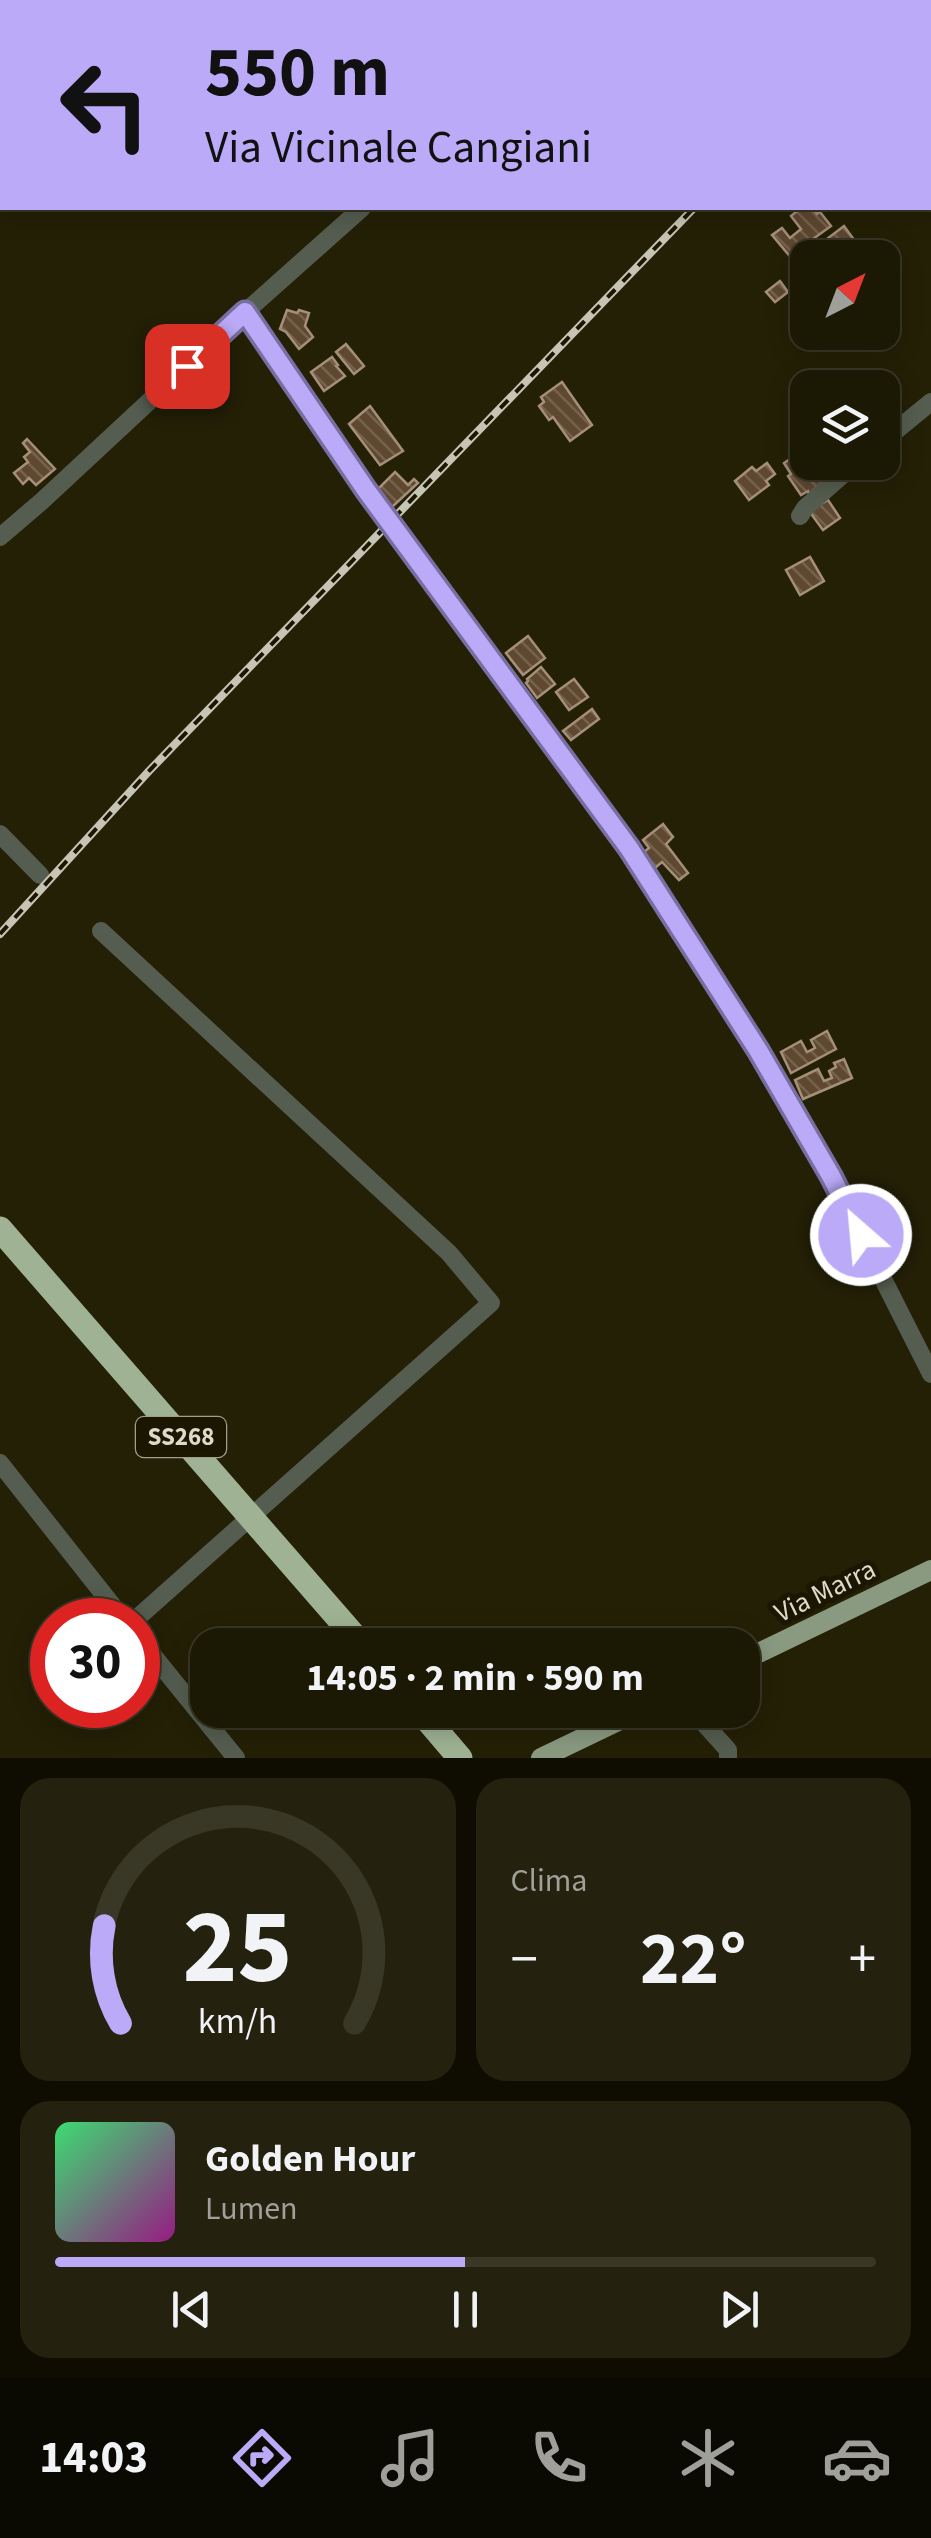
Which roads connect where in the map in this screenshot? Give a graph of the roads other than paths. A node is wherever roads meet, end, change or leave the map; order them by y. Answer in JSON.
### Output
{"nodes":[{"id":1,"x":360,"y":210,"type":"edge"},
{"id":2,"x":245,"y":312,"type":"junction"},
{"id":3,"x":931,"y":402,"type":"edge"},
{"id":4,"x":900,"y":427,"type":"edge"},
{"id":5,"x":837,"y":480,"type":"edge"},
{"id":6,"x":800,"y":516,"type":"dead end"},
{"id":7,"x":0,"y":537,"type":"edge"},
{"id":8,"x":0,"y":834,"type":"edge"},
{"id":9,"x":40,"y":874,"type":"dead end"},
{"id":10,"x":101,"y":931,"type":"dead end"},
{"id":11,"x":0,"y":1228,"type":"edge"},
{"id":12,"x":931,"y":1374,"type":"edge"},
{"id":13,"x":0,"y":1463,"type":"edge"},
{"id":14,"x":931,"y":1570,"type":"edge"},
{"id":15,"x":107,"y":1598,"type":"edge"},
{"id":16,"x":159,"y":1598,"type":"edge"},
{"id":17,"x":347,"y":1628,"type":"edge"},
{"id":18,"x":760,"y":1652,"type":"edge"},
{"id":19,"x":160,"y":1664,"type":"edge"},
{"id":20,"x":434,"y":1728,"type":"edge"},
{"id":21,"x":604,"y":1728,"type":"edge"},
{"id":22,"x":708,"y":1728,"type":"edge"},
{"id":23,"x":236,"y":1758,"type":"edge"},
{"id":24,"x":460,"y":1758,"type":"edge"},
{"id":25,"x":541,"y":1758,"type":"edge"},
{"id":26,"x":728,"y":1758,"type":"edge"}],
"edges":[{"from":1,"to":2,"type":"street"},
{"from":2,"to":7,"type":"street"},
{"from":2,"to":12,"type":"street"},
{"from":3,"to":4,"type":"street"},
{"from":5,"to":6,"type":"street"},
{"from":8,"to":9,"type":"street"},
{"from":10,"to":16,"type":"street"},
{"from":11,"to":17,"type":"highway","number":"SS268","bridge":true},
{"from":13,"to":15,"type":"street"},
{"from":14,"to":18,"type":"main road","name":"Via Marra"},
{"from":19,"to":23,"type":"street"},
{"from":20,"to":24,"type":"highway"},
{"from":21,"to":25,"type":"main road"},
{"from":22,"to":26,"type":"street"}]}
